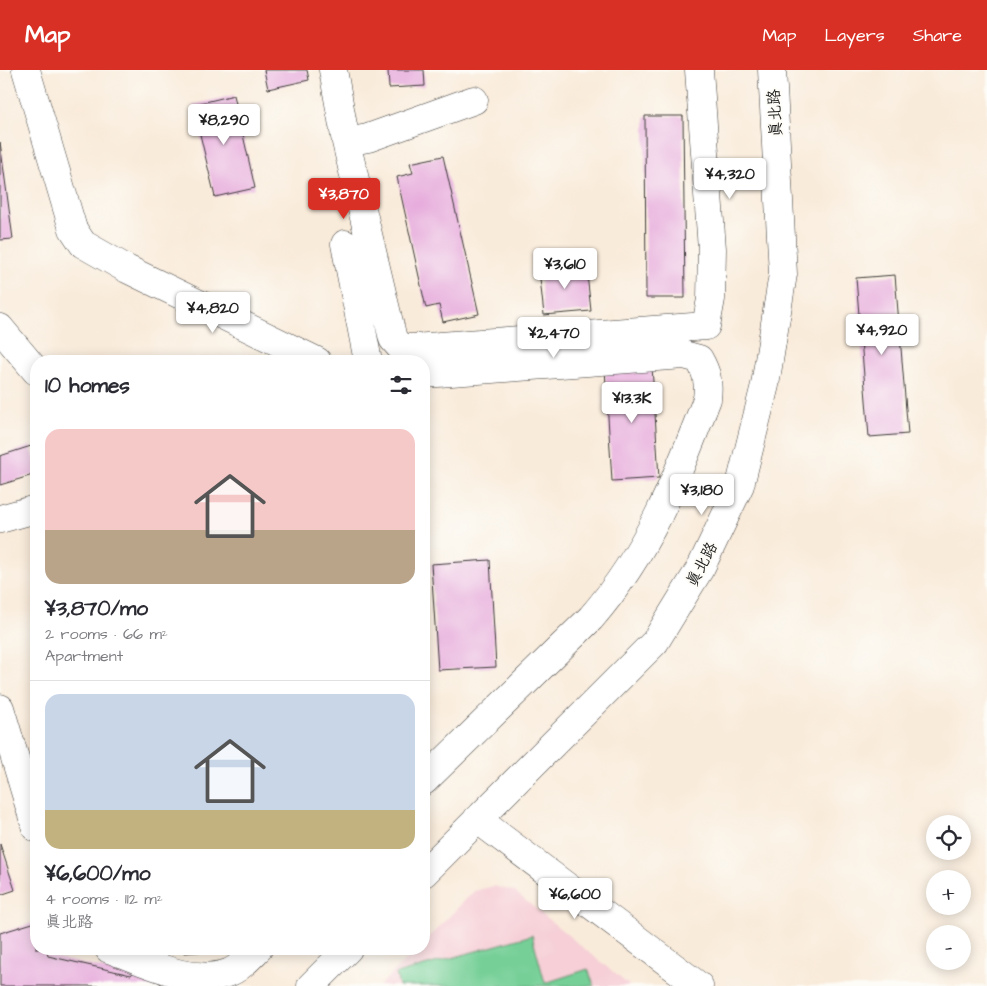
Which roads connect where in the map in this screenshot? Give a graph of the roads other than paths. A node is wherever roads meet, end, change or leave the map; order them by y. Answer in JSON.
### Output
{"nodes":[{"id":1,"x":26,"y":70,"type":"edge"},
{"id":2,"x":333,"y":70,"type":"edge"},
{"id":3,"x":699,"y":70,"type":"edge"},
{"id":4,"x":772,"y":70,"type":"edge"},
{"id":5,"x":474,"y":100,"type":"dead end"},
{"id":6,"x":346,"y":142,"type":"junction"},
{"id":7,"x":345,"y":244,"type":"dead end"},
{"id":8,"x":0,"y":328,"type":"edge"},
{"id":9,"x":305,"y":355,"type":"edge"},
{"id":10,"x":367,"y":355,"type":"edge"},
{"id":11,"x":30,"y":363,"type":"edge"},
{"id":12,"x":430,"y":374,"type":"edge"},
{"id":13,"x":30,"y":511,"type":"edge"},
{"id":14,"x":0,"y":519,"type":"edge"},
{"id":15,"x":0,"y":708,"type":"edge"},
{"id":16,"x":430,"y":775,"type":"edge"},
{"id":17,"x":30,"y":808,"type":"edge"},
{"id":18,"x":477,"y":820,"type":"junction"},
{"id":19,"x":430,"y":867,"type":"edge"},
{"id":20,"x":126,"y":955,"type":"edge"},
{"id":21,"x":251,"y":955,"type":"edge"},
{"id":22,"x":342,"y":955,"type":"edge"},
{"id":23,"x":311,"y":986,"type":"edge"},
{"id":24,"x":700,"y":986,"type":"edge"}],
"edges":[{"from":1,"to":9,"type":"street"},
{"from":2,"to":6,"type":"street"},
{"from":3,"to":6,"type":"street"},
{"from":4,"to":18,"type":"street","name":"真北路"},
{"from":5,"to":6,"type":"street"},
{"from":7,"to":10,"type":"street"},
{"from":8,"to":11,"type":"street"},
{"from":12,"to":16,"type":"street"},
{"from":13,"to":14,"type":"street"},
{"from":15,"to":17,"type":"street"},
{"from":18,"to":19,"type":"street","name":"真北路"},
{"from":18,"to":24,"type":"street"},
{"from":20,"to":21,"type":"street"},
{"from":22,"to":23,"type":"street"}]}
